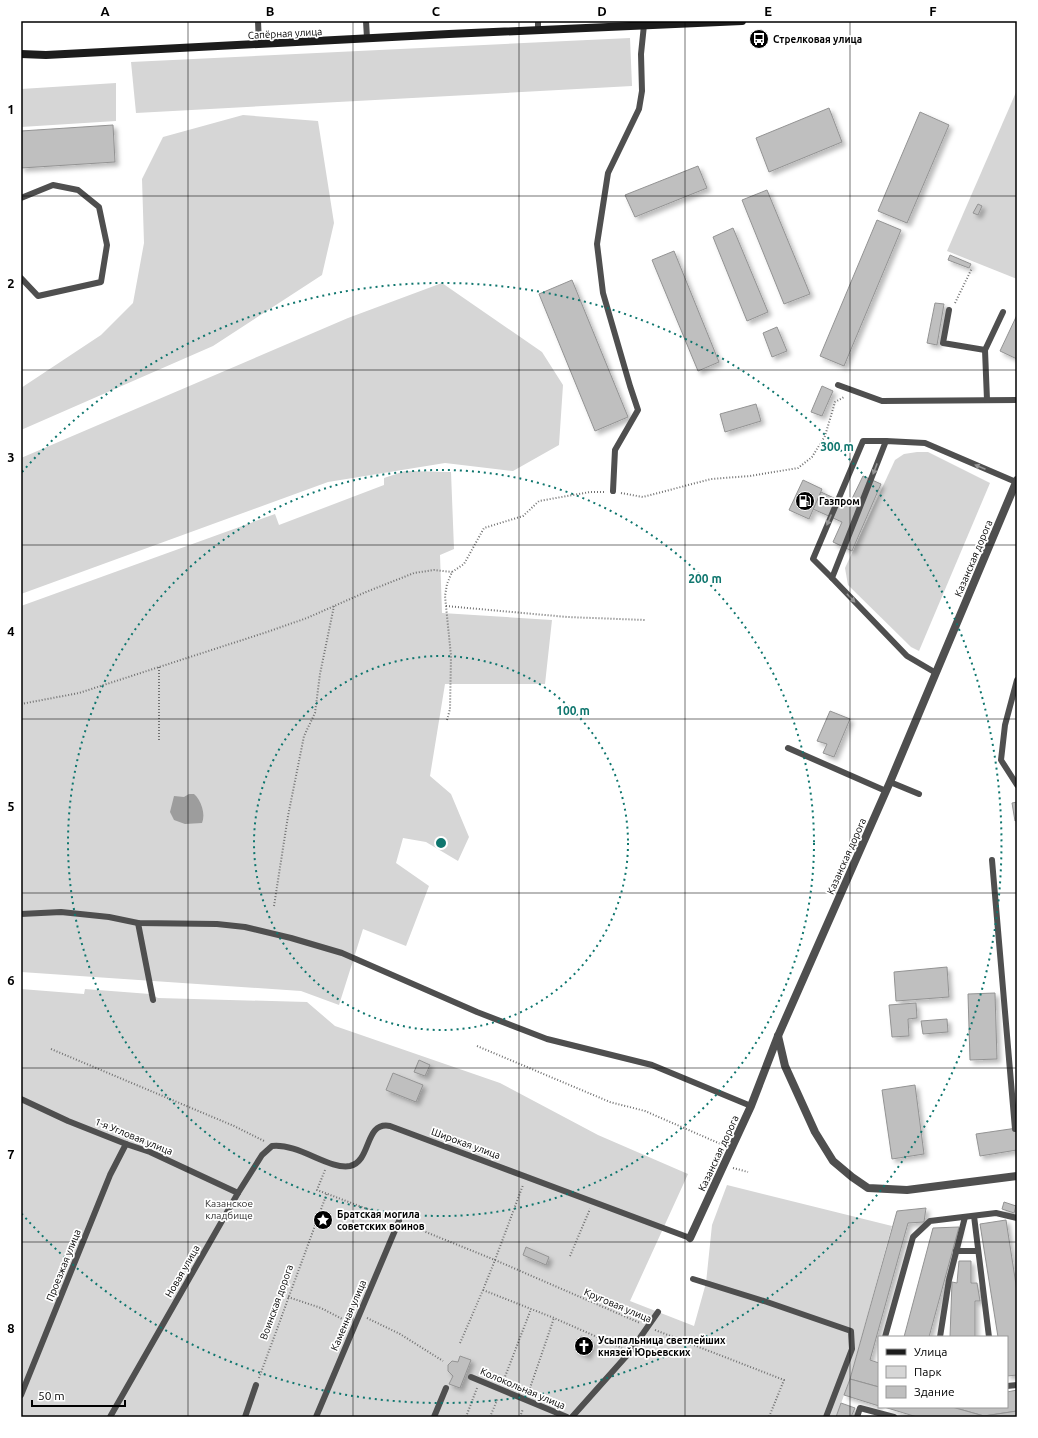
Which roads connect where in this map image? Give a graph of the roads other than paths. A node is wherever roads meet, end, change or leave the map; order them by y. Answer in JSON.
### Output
{"nodes":[{"id":1,"x":258,"y":21,"type":"edge"},
{"id":2,"x":366,"y":21,"type":"edge"},
{"id":3,"x":538,"y":21,"type":"edge"},
{"id":4,"x":742,"y":21,"type":"edge"},
{"id":5,"x":644,"y":23,"type":"edge"},
{"id":6,"x":538,"y":30,"type":"junction"},
{"id":7,"x":367,"y":38,"type":"junction"},
{"id":8,"x":259,"y":44,"type":"junction"},
{"id":9,"x":21,"y":54,"type":"edge"},
{"id":10,"x":21,"y":198,"type":"edge"},
{"id":11,"x":21,"y":278,"type":"edge"},
{"id":12,"x":949,"y":310,"type":"road end"},
{"id":13,"x":1003,"y":312,"type":"dead end"},
{"id":14,"x":985,"y":350,"type":"junction"},
{"id":15,"x":838,"y":385,"type":"dead end"},
{"id":16,"x":987,"y":400,"type":"junction"},
{"id":17,"x":1017,"y":400,"type":"edge"},
{"id":18,"x":886,"y":441,"type":"junction"},
{"id":19,"x":1016,"y":481,"type":"edge"},
{"id":20,"x":613,"y":491,"type":"road end"},
{"id":21,"x":832,"y":578,"type":"junction"},
{"id":22,"x":936,"y":673,"type":"junction"},
{"id":23,"x":1017,"y":680,"type":"edge"},
{"id":24,"x":1014,"y":701,"type":"edge"},
{"id":25,"x":788,"y":748,"type":"dead end"},
{"id":26,"x":890,"y":782,"type":"junction"},
{"id":27,"x":1017,"y":785,"type":"edge"},
{"id":28,"x":886,"y":791,"type":"junction"},
{"id":29,"x":918,"y":794,"type":"dead end"},
{"id":30,"x":992,"y":860,"type":"dead end"},
{"id":31,"x":21,"y":914,"type":"edge"},
{"id":32,"x":138,"y":923,"type":"junction"},
{"id":33,"x":153,"y":1000,"type":"dead end"},
{"id":34,"x":778,"y":1036,"type":"junction"},
{"id":35,"x":21,"y":1099,"type":"edge"},
{"id":36,"x":751,"y":1106,"type":"junction"},
{"id":37,"x":1015,"y":1114,"type":"edge"},
{"id":38,"x":1015,"y":1128,"type":"dead end"},
{"id":39,"x":126,"y":1144,"type":"junction"},
{"id":40,"x":272,"y":1146,"type":"joint"},
{"id":41,"x":1017,"y":1176,"type":"edge"},
{"id":42,"x":238,"y":1193,"type":"junction"},
{"id":43,"x":974,"y":1216,"type":"junction"},
{"id":44,"x":965,"y":1217,"type":"junction"},
{"id":45,"x":1017,"y":1218,"type":"edge"},
{"id":46,"x":399,"y":1221,"type":"road end"},
{"id":47,"x":690,"y":1238,"type":"joint"},
{"id":48,"x":956,"y":1251,"type":"junction"},
{"id":49,"x":978,"y":1251,"type":"junction"},
{"id":50,"x":693,"y":1279,"type":"dead end"},
{"id":51,"x":658,"y":1312,"type":"dead end"},
{"id":52,"x":886,"y":1336,"type":"edge"},
{"id":53,"x":940,"y":1336,"type":"edge"},
{"id":54,"x":989,"y":1336,"type":"edge"},
{"id":55,"x":471,"y":1377,"type":"dead end"},
{"id":56,"x":256,"y":1385,"type":"road end"},
{"id":57,"x":446,"y":1388,"type":"dead end"},
{"id":58,"x":21,"y":1395,"type":"edge"},
{"id":59,"x":110,"y":1417,"type":"edge"},
{"id":60,"x":245,"y":1417,"type":"edge"},
{"id":61,"x":316,"y":1417,"type":"edge"},
{"id":62,"x":434,"y":1417,"type":"edge"},
{"id":63,"x":567,"y":1417,"type":"edge"},
{"id":64,"x":572,"y":1417,"type":"edge"},
{"id":65,"x":826,"y":1417,"type":"edge"},
{"id":66,"x":857,"y":1417,"type":"edge"},
{"id":67,"x":894,"y":1417,"type":"edge"}],
"edges":[{"from":1,"to":8,"type":"lane"},
{"from":2,"to":7,"type":"lane"},
{"from":3,"to":6,"type":"lane"},
{"from":4,"to":5,"type":"street","name":"Сапёрная улица"},
{"from":5,"to":6,"type":"street","name":"Сапёрная улица"},
{"from":5,"to":20,"type":"lane"},
{"from":6,"to":7,"type":"street","name":"Сапёрная улица"},
{"from":7,"to":8,"type":"street","name":"Сапёрная улица"},
{"from":8,"to":9,"type":"street","name":"Сапёрная улица"},
{"from":10,"to":11,"type":"lane"},
{"from":12,"to":14,"type":"lane"},
{"from":13,"to":14,"type":"lane"},
{"from":14,"to":16,"type":"lane"},
{"from":15,"to":16,"type":"lane"},
{"from":16,"to":17,"type":"lane"},
{"from":19,"to":18,"type":"lane","one_way":true},
{"from":18,"to":21,"type":"lane","one_way":true},
{"from":18,"to":21,"type":"lane","one_way":true},
{"from":19,"to":22,"type":"street","name":"Казанская дорога"},
{"from":21,"to":22,"type":"lane","one_way":true},
{"from":22,"to":26,"type":"street","name":"Казанская дорога"},
{"from":23,"to":24,"type":"lane"},
{"from":24,"to":27,"type":"lane"},
{"from":25,"to":28,"type":"lane"},
{"from":26,"to":28,"type":"street","name":"Казанская дорога"},
{"from":26,"to":29,"type":"lane"},
{"from":28,"to":34,"type":"street","name":"Казанская дорога"},
{"from":30,"to":37,"type":"lane"},
{"from":31,"to":32,"type":"lane"},
{"from":32,"to":33,"type":"lane"},
{"from":32,"to":36,"type":"lane"},
{"from":34,"to":36,"type":"street","name":"Казанская дорога"},
{"from":34,"to":41,"type":"street"},
{"from":35,"to":39,"type":"lane","name":"1-я Угловая улица"},
{"from":36,"to":47,"type":"street","name":"Казанская дорога"},
{"from":37,"to":38,"type":"lane"},
{"from":39,"to":42,"type":"lane","name":"1-я Угловая улица"},
{"from":39,"to":58,"type":"lane","name":"Проезжая улица"},
{"from":40,"to":42,"type":"lane","name":"Новая улица"},
{"from":40,"to":47,"type":"lane","name":"Широкая улица"},
{"from":42,"to":59,"type":"lane","name":"Новая улица"},
{"from":43,"to":44,"type":"lane"},
{"from":43,"to":45,"type":"lane"},
{"from":43,"to":49,"type":"lane"},
{"from":44,"to":48,"type":"lane"},
{"from":44,"to":52,"type":"lane"},
{"from":46,"to":61,"type":"lane","name":"Каменная улица"},
{"from":48,"to":49,"type":"lane"},
{"from":48,"to":53,"type":"lane"},
{"from":49,"to":54,"type":"lane"},
{"from":50,"to":65,"type":"lane"},
{"from":51,"to":64,"type":"lane"},
{"from":55,"to":63,"type":"lane","name":"Колокольная улица"},
{"from":56,"to":60,"type":"lane"},
{"from":57,"to":62,"type":"lane"},
{"from":66,"to":67,"type":"lane"}]}
